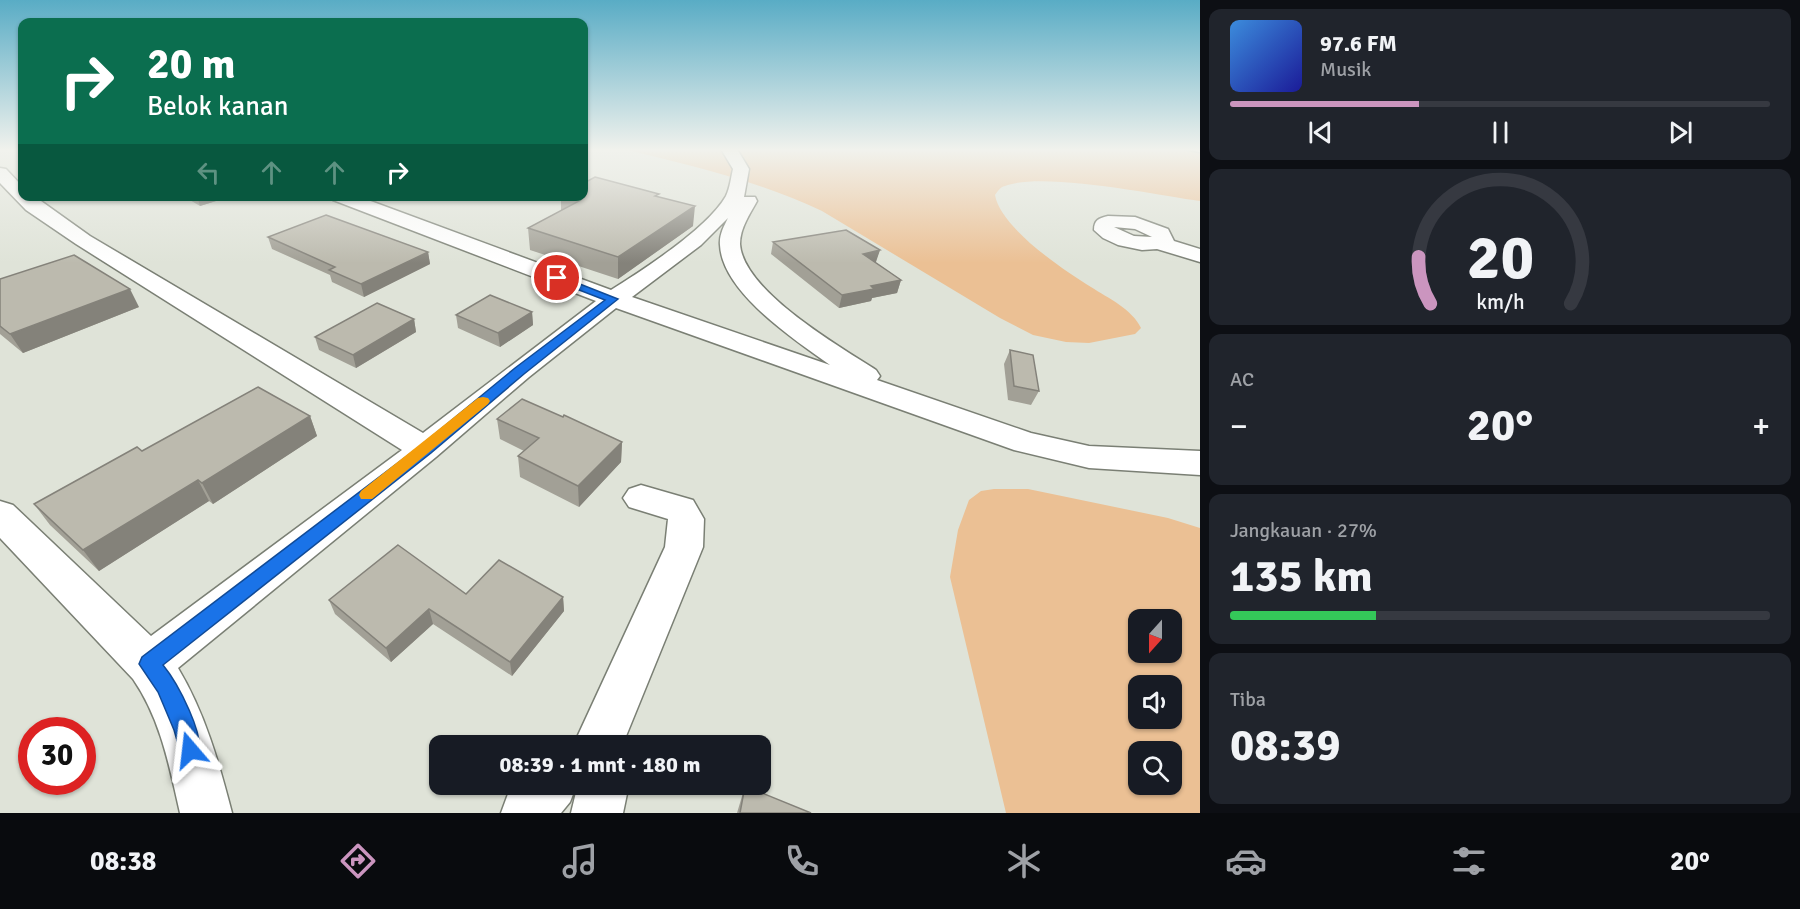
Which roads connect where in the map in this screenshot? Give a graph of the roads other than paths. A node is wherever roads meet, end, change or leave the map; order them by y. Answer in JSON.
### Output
{"nodes":[{"id":1,"x":737,"y":187,"type":"edge"},
{"id":2,"x":753,"y":187,"type":"edge"},
{"id":3,"x":28,"y":201,"type":"edge"},
{"id":4,"x":352,"y":201,"type":"edge"},
{"id":5,"x":698,"y":211,"type":"dead end"},
{"id":6,"x":728,"y":218,"type":"junction"},
{"id":7,"x":1160,"y":243,"type":"dead end"},
{"id":8,"x":1200,"y":256,"type":"edge"},
{"id":9,"x":613,"y":299,"type":"junction"},
{"id":10,"x":898,"y":398,"type":"junction"},
{"id":11,"x":426,"y":449,"type":"junction"},
{"id":12,"x":1200,"y":463,"type":"edge"},
{"id":13,"x":641,"y":498,"type":"dead end"},
{"id":14,"x":0,"y":515,"type":"edge"},
{"id":15,"x":149,"y":664,"type":"junction"},
{"id":16,"x":602,"y":735,"type":"edge"},
{"id":17,"x":542,"y":795,"type":"edge"},
{"id":18,"x":601,"y":795,"type":"edge"},
{"id":19,"x":206,"y":813,"type":"edge"},
{"id":20,"x":526,"y":813,"type":"edge"},
{"id":21,"x":597,"y":813,"type":"edge"}],
"edges":[{"from":1,"to":6,"type":"street"},
{"from":2,"to":6,"type":"street"},
{"from":3,"to":11,"type":"street"},
{"from":4,"to":9,"type":"street"},
{"from":5,"to":6,"type":"street"},
{"from":6,"to":9,"type":"street"},
{"from":6,"to":10,"type":"street"},
{"from":7,"to":8,"type":"street"},
{"from":9,"to":10,"type":"street"},
{"from":9,"to":11,"type":"street"},
{"from":10,"to":12,"type":"street"},
{"from":11,"to":15,"type":"street"},
{"from":13,"to":16,"type":"street"},
{"from":14,"to":15,"type":"street"},
{"from":15,"to":19,"type":"street"},
{"from":17,"to":20,"type":"street"},
{"from":18,"to":21,"type":"street"}]}
